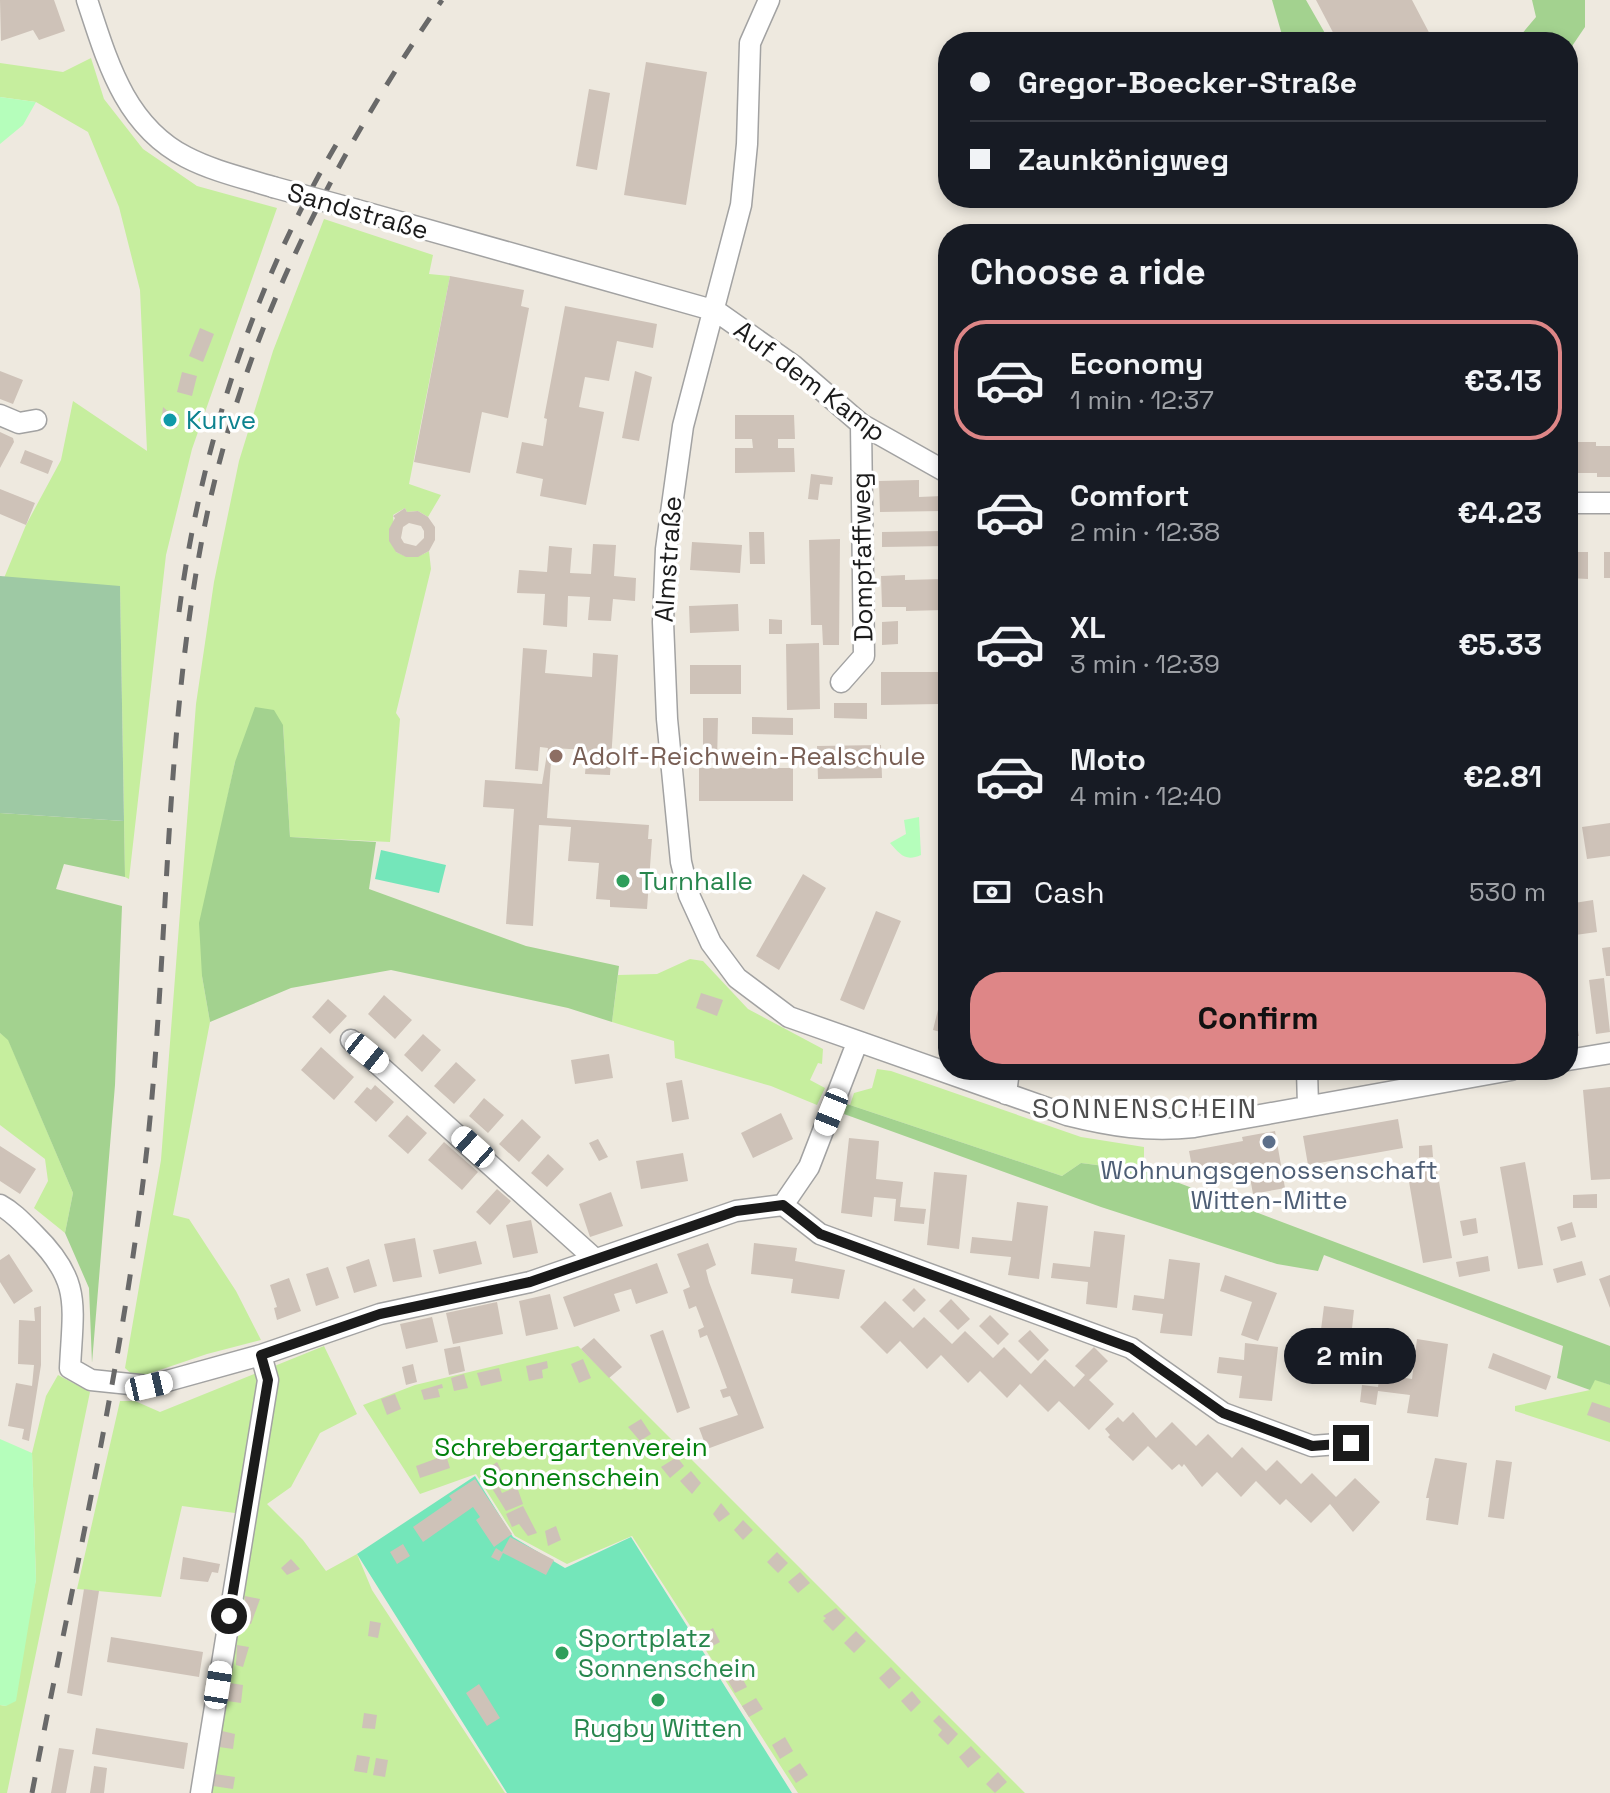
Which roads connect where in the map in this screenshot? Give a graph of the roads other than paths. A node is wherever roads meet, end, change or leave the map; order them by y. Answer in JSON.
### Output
{"nodes":[{"id":1,"x":87,"y":0,"type":"edge"},
{"id":2,"x":769,"y":0,"type":"edge"},
{"id":3,"x":716,"y":311,"type":"junction"},
{"id":4,"x":0,"y":415,"type":"edge"},
{"id":5,"x":36,"y":420,"type":"dead end"},
{"id":6,"x":861,"y":424,"type":"junction"},
{"id":7,"x":938,"y":467,"type":"edge"},
{"id":8,"x":1578,"y":503,"type":"edge"},
{"id":9,"x":1610,"y":503,"type":"edge"},
{"id":10,"x":841,"y":682,"type":"dead end"},
{"id":11,"x":351,"y":1040,"type":"dead end"},
{"id":12,"x":857,"y":1043,"type":"junction"},
{"id":13,"x":1610,"y":1053,"type":"edge"},
{"id":14,"x":1578,"y":1058,"type":"edge"},
{"id":15,"x":938,"y":1071,"type":"edge"},
{"id":16,"x":965,"y":1080,"type":"edge"},
{"id":17,"x":1008,"y":1080,"type":"edge"},
{"id":18,"x":1307,"y":1080,"type":"edge"},
{"id":19,"x":1455,"y":1080,"type":"edge"},
{"id":20,"x":1006,"y":1094,"type":"junction"},
{"id":21,"x":1308,"y":1106,"type":"junction"},
{"id":22,"x":0,"y":1205,"type":"edge"},
{"id":23,"x":783,"y":1205,"type":"junction"},
{"id":24,"x":595,"y":1259,"type":"junction"},
{"id":25,"x":261,"y":1355,"type":"junction"},
{"id":26,"x":1351,"y":1443,"type":"dead end"},
{"id":27,"x":201,"y":1793,"type":"edge"}],
"edges":[{"from":1,"to":3,"type":"street","name":"Sandstraße","bridge":true},
{"from":2,"to":3,"type":"street","name":"Almstraße"},
{"from":3,"to":6,"type":"street","name":"Auf dem Kamp"},
{"from":3,"to":12,"type":"street","name":"Almstraße"},
{"from":4,"to":5,"type":"street"},
{"from":6,"to":7,"type":"street","name":"Auf dem Kamp"},
{"from":6,"to":10,"type":"street","name":"Dompfaffweg"},
{"from":8,"to":9,"type":"street"},
{"from":11,"to":24,"type":"street"},
{"from":12,"to":15,"type":"street"},
{"from":12,"to":23,"type":"street"},
{"from":13,"to":14,"type":"street"},
{"from":16,"to":20,"type":"street"},
{"from":17,"to":20,"type":"street"},
{"from":18,"to":21,"type":"street"},
{"from":19,"to":21,"type":"street"},
{"from":20,"to":21,"type":"street"},
{"from":22,"to":25,"type":"street"},
{"from":23,"to":24,"type":"street"},
{"from":23,"to":26,"type":"street"},
{"from":24,"to":25,"type":"street"},
{"from":25,"to":27,"type":"street"}]}
